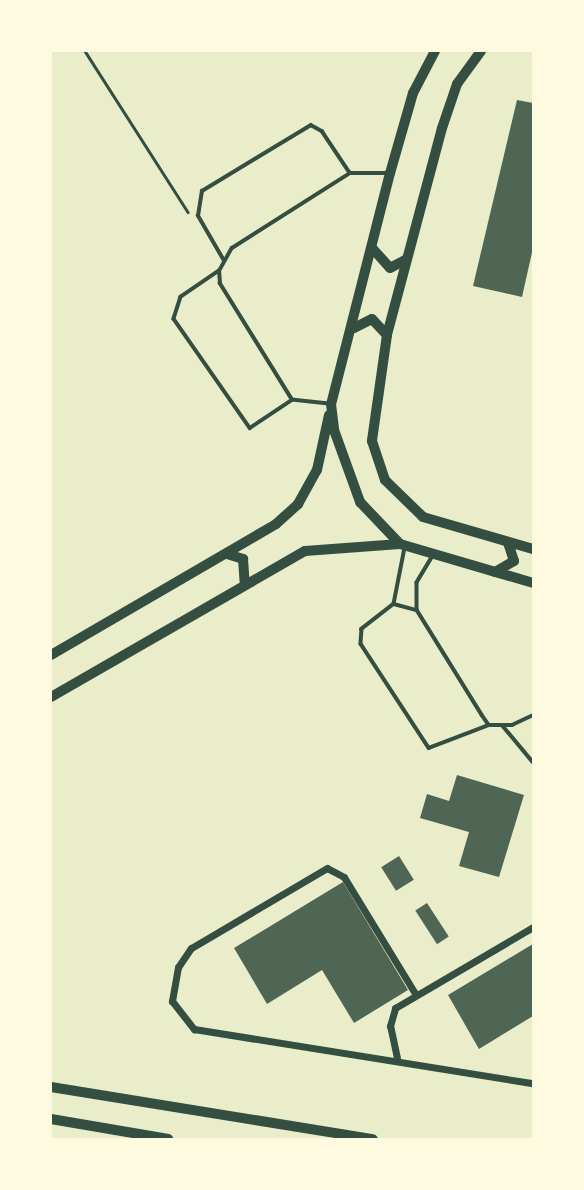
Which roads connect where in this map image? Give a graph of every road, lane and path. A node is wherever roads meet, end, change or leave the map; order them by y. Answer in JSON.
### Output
{"nodes":[{"id":1,"x":85,"y":51,"type":"edge"},
{"id":2,"x":435,"y":51,"type":"edge"},
{"id":3,"x":481,"y":51,"type":"edge"},
{"id":4,"x":350,"y":173,"type":"junction"},
{"id":5,"x":390,"y":173,"type":"junction"},
{"id":6,"x":198,"y":216,"type":"junction"},
{"id":7,"x":373,"y":248,"type":"junction"},
{"id":8,"x":407,"y":258,"type":"junction"},
{"id":9,"x":224,"y":261,"type":"junction"},
{"id":10,"x":219,"y":271,"type":"junction"},
{"id":11,"x":354,"y":328,"type":"junction"},
{"id":12,"x":387,"y":335,"type":"junction"},
{"id":13,"x":292,"y":400,"type":"junction"},
{"id":14,"x":331,"y":404,"type":"junction"},
{"id":15,"x":506,"y":541,"type":"junction"},
{"id":16,"x":403,"y":545,"type":"junction"},
{"id":17,"x":533,"y":549,"type":"edge"},
{"id":18,"x":227,"y":554,"type":"junction"},
{"id":19,"x":435,"y":555,"type":"junction"},
{"id":20,"x":495,"y":572,"type":"junction"},
{"id":21,"x":533,"y":583,"type":"edge"},
{"id":22,"x":244,"y":585,"type":"junction"},
{"id":23,"x":394,"y":604,"type":"junction"},
{"id":24,"x":416,"y":610,"type":"junction"},
{"id":25,"x":51,"y":655,"type":"edge"},
{"id":26,"x":52,"y":696,"type":"edge"},
{"id":27,"x":533,"y":715,"type":"edge"},
{"id":28,"x":489,"y":725,"type":"junction"},
{"id":29,"x":502,"y":725,"type":"junction"},
{"id":30,"x":533,"y":762,"type":"edge"},
{"id":31,"x":533,"y":927,"type":"edge"},
{"id":32,"x":416,"y":995,"type":"junction"},
{"id":33,"x":397,"y":1058,"type":"junction"},
{"id":34,"x":533,"y":1083,"type":"edge"},
{"id":35,"x":51,"y":1087,"type":"edge"},
{"id":36,"x":51,"y":1119,"type":"edge"},
{"id":37,"x":168,"y":1139,"type":"edge"},
{"id":38,"x":373,"y":1139,"type":"edge"}],
"edges":[{"from":1,"to":6,"type":"path"},
{"from":2,"to":5,"type":"street"},
{"from":3,"to":8,"type":"street"},
{"from":4,"to":5,"type":"lane"},
{"from":4,"to":6,"type":"lane"},
{"from":4,"to":9,"type":"lane"},
{"from":5,"to":7,"type":"street"},
{"from":6,"to":9,"type":"lane"},
{"from":7,"to":8,"type":"street"},
{"from":7,"to":11,"type":"street"},
{"from":8,"to":12,"type":"street"},
{"from":9,"to":10,"type":"lane"},
{"from":10,"to":13,"type":"lane"},
{"from":10,"to":13,"type":"lane"},
{"from":11,"to":12,"type":"street"},
{"from":11,"to":14,"type":"street"},
{"from":12,"to":15,"type":"street"},
{"from":13,"to":14,"type":"lane"},
{"from":14,"to":16,"type":"street"},
{"from":14,"to":18,"type":"street"},
{"from":15,"to":17,"type":"street"},
{"from":15,"to":20,"type":"street"},
{"from":16,"to":19,"type":"street"},
{"from":16,"to":22,"type":"street"},
{"from":16,"to":23,"type":"lane"},
{"from":18,"to":22,"type":"street"},
{"from":18,"to":25,"type":"street"},
{"from":19,"to":20,"type":"street"},
{"from":19,"to":24,"type":"lane"},
{"from":20,"to":21,"type":"street"},
{"from":22,"to":26,"type":"street"},
{"from":23,"to":24,"type":"lane"},
{"from":23,"to":28,"type":"lane"},
{"from":24,"to":28,"type":"lane"},
{"from":27,"to":29,"type":"lane"},
{"from":28,"to":29,"type":"lane"},
{"from":29,"to":30,"type":"lane"},
{"from":31,"to":32,"type":"street"},
{"from":32,"to":33,"type":"street"},
{"from":32,"to":33,"type":"street"},
{"from":33,"to":34,"type":"street"},
{"from":35,"to":38,"type":"main road"},
{"from":36,"to":37,"type":"main road"}]}
